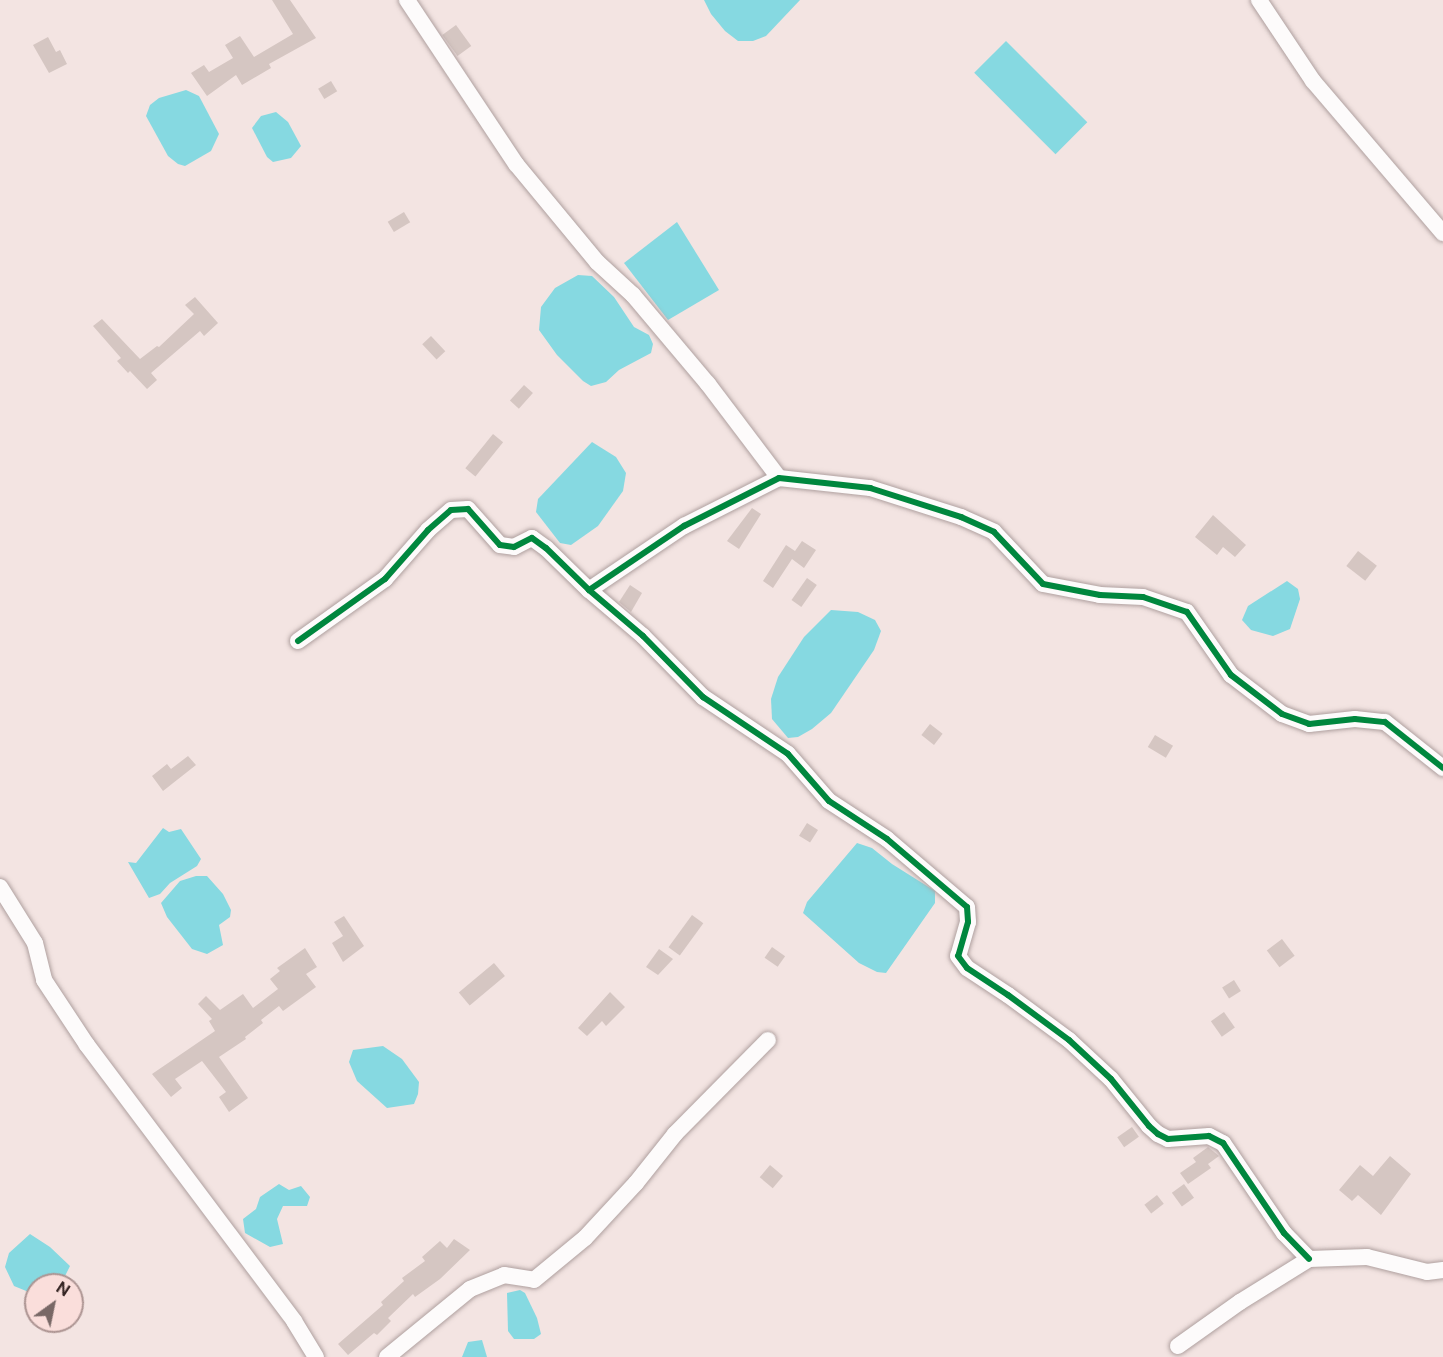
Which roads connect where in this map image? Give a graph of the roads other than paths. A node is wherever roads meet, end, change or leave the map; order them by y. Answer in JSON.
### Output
{"nodes":[{"id":1,"x":407,"y":0,"type":"edge"},
{"id":2,"x":1259,"y":0,"type":"edge"},
{"id":3,"x":1443,"y":233,"type":"edge"},
{"id":4,"x":779,"y":478,"type":"junction"},
{"id":5,"x":589,"y":590,"type":"junction"},
{"id":6,"x":298,"y":641,"type":"dead end"},
{"id":7,"x":1443,"y":768,"type":"edge"},
{"id":8,"x":0,"y":887,"type":"edge"},
{"id":9,"x":768,"y":1041,"type":"dead end"},
{"id":10,"x":1309,"y":1259,"type":"junction"},
{"id":11,"x":1443,"y":1270,"type":"edge"},
{"id":12,"x":1178,"y":1346,"type":"dead end"},
{"id":13,"x":316,"y":1357,"type":"edge"},
{"id":14,"x":387,"y":1357,"type":"edge"}],
"edges":[{"from":1,"to":4,"type":"street"},
{"from":2,"to":3,"type":"street"},
{"from":4,"to":5,"type":"street"},
{"from":4,"to":7,"type":"street"},
{"from":5,"to":6,"type":"street"},
{"from":5,"to":10,"type":"street"},
{"from":8,"to":13,"type":"street"},
{"from":9,"to":14,"type":"street"},
{"from":10,"to":11,"type":"street"},
{"from":10,"to":12,"type":"street"}]}
